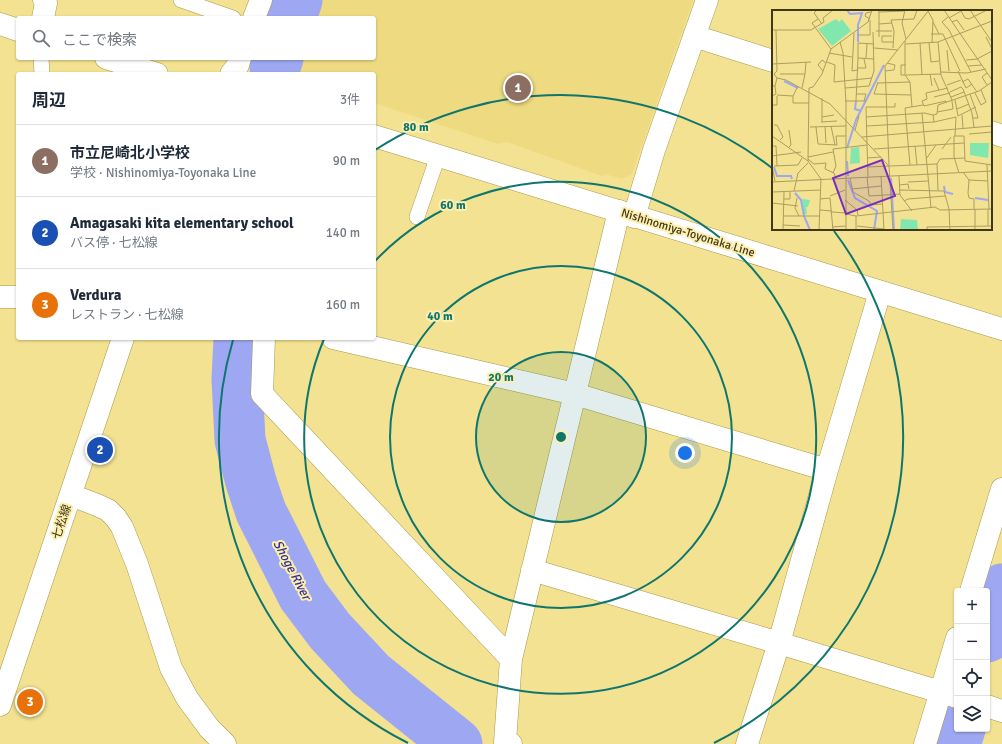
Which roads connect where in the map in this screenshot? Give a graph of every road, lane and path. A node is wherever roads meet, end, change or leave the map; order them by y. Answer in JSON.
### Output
{"nodes":[{"id":1,"x":44,"y":0,"type":"edge"},
{"id":2,"x":181,"y":0,"type":"edge"},
{"id":3,"x":261,"y":0,"type":"edge"},
{"id":4,"x":707,"y":0,"type":"edge"},
{"id":5,"x":43,"y":16,"type":"edge"},
{"id":6,"x":227,"y":16,"type":"edge"},
{"id":7,"x":255,"y":16,"type":"edge"},
{"id":8,"x":0,"y":24,"type":"edge"},
{"id":9,"x":16,"y":29,"type":"edge"},
{"id":10,"x":694,"y":36,"type":"junction"},
{"id":11,"x":41,"y":60,"type":"edge"},
{"id":12,"x":112,"y":60,"type":"edge"},
{"id":13,"x":239,"y":60,"type":"edge"},
{"id":14,"x":772,"y":61,"type":"edge"},
{"id":15,"x":42,"y":72,"type":"edge"},
{"id":16,"x":151,"y":72,"type":"edge"},
{"id":17,"x":233,"y":72,"type":"edge"},
{"id":18,"x":992,"y":132,"type":"edge"},
{"id":19,"x":1002,"y":136,"type":"edge"},
{"id":20,"x":376,"y":137,"type":"edge"},
{"id":21,"x":438,"y":156,"type":"junction"},
{"id":22,"x":626,"y":214,"type":"junction"},
{"id":23,"x":417,"y":217,"type":"dead end"},
{"id":24,"x":880,"y":292,"type":"junction"},
{"id":25,"x":0,"y":297,"type":"edge"},
{"id":26,"x":16,"y":297,"type":"edge"},
{"id":27,"x":1002,"y":330,"type":"edge"},
{"id":28,"x":121,"y":340,"type":"edge"},
{"id":29,"x":264,"y":340,"type":"edge"},
{"id":30,"x":342,"y":340,"type":"edge"},
{"id":31,"x":575,"y":394,"type":"junction"},
{"id":32,"x":827,"y":470,"type":"junction"},
{"id":33,"x":1002,"y":489,"type":"edge"},
{"id":34,"x":71,"y":495,"type":"junction"},
{"id":35,"x":532,"y":570,"type":"junction"},
{"id":36,"x":972,"y":588,"type":"edge"},
{"id":37,"x":779,"y":643,"type":"junction"},
{"id":38,"x":511,"y":659,"type":"junction"},
{"id":39,"x":954,"y":659,"type":"edge"},
{"id":40,"x":949,"y":695,"type":"edge"},
{"id":41,"x":0,"y":705,"type":"edge"},
{"id":42,"x":990,"y":707,"type":"edge"},
{"id":43,"x":1002,"y":711,"type":"edge"},
{"id":44,"x":225,"y":744,"type":"edge"},
{"id":45,"x":511,"y":744,"type":"edge"},
{"id":46,"x":747,"y":744,"type":"edge"},
{"id":47,"x":925,"y":744,"type":"edge"}],
"edges":[{"from":1,"to":5,"type":"street"},
{"from":2,"to":6,"type":"lane"},
{"from":3,"to":7,"type":"street"},
{"from":4,"to":10,"type":"street"},
{"from":8,"to":9,"type":"street"},
{"from":10,"to":14,"type":"street"},
{"from":10,"to":22,"type":"street"},
{"from":11,"to":15,"type":"lane"},
{"from":12,"to":16,"type":"street"},
{"from":13,"to":17,"type":"street"},
{"from":18,"to":19,"type":"street"},
{"from":20,"to":21,"type":"street","name":"Nishinomiya-Toyonaka Line"},
{"from":21,"to":22,"type":"street","name":"Nishinomiya-Toyonaka Line"},
{"from":21,"to":23,"type":"lane"},
{"from":22,"to":24,"type":"street","name":"Nishinomiya-Toyonaka Line"},
{"from":22,"to":31,"type":"street"},
{"from":24,"to":27,"type":"street","name":"Nishinomiya-Toyonaka Line"},
{"from":24,"to":32,"type":"street"},
{"from":25,"to":26,"type":"street"},
{"from":28,"to":34,"type":"street","name":"七松線"},
{"from":29,"to":38,"type":"street"},
{"from":30,"to":31,"type":"street"},
{"from":31,"to":32,"type":"street"},
{"from":31,"to":35,"type":"street"},
{"from":32,"to":37,"type":"street"},
{"from":33,"to":36,"type":"street"},
{"from":34,"to":41,"type":"street","name":"七松線"},
{"from":34,"to":44,"type":"street"},
{"from":35,"to":37,"type":"street"},
{"from":35,"to":38,"type":"street"},
{"from":37,"to":40,"type":"street"},
{"from":37,"to":46,"type":"street"},
{"from":38,"to":45,"type":"street"},
{"from":39,"to":40,"type":"street"},
{"from":40,"to":47,"type":"street"},
{"from":42,"to":43,"type":"street"}]}
